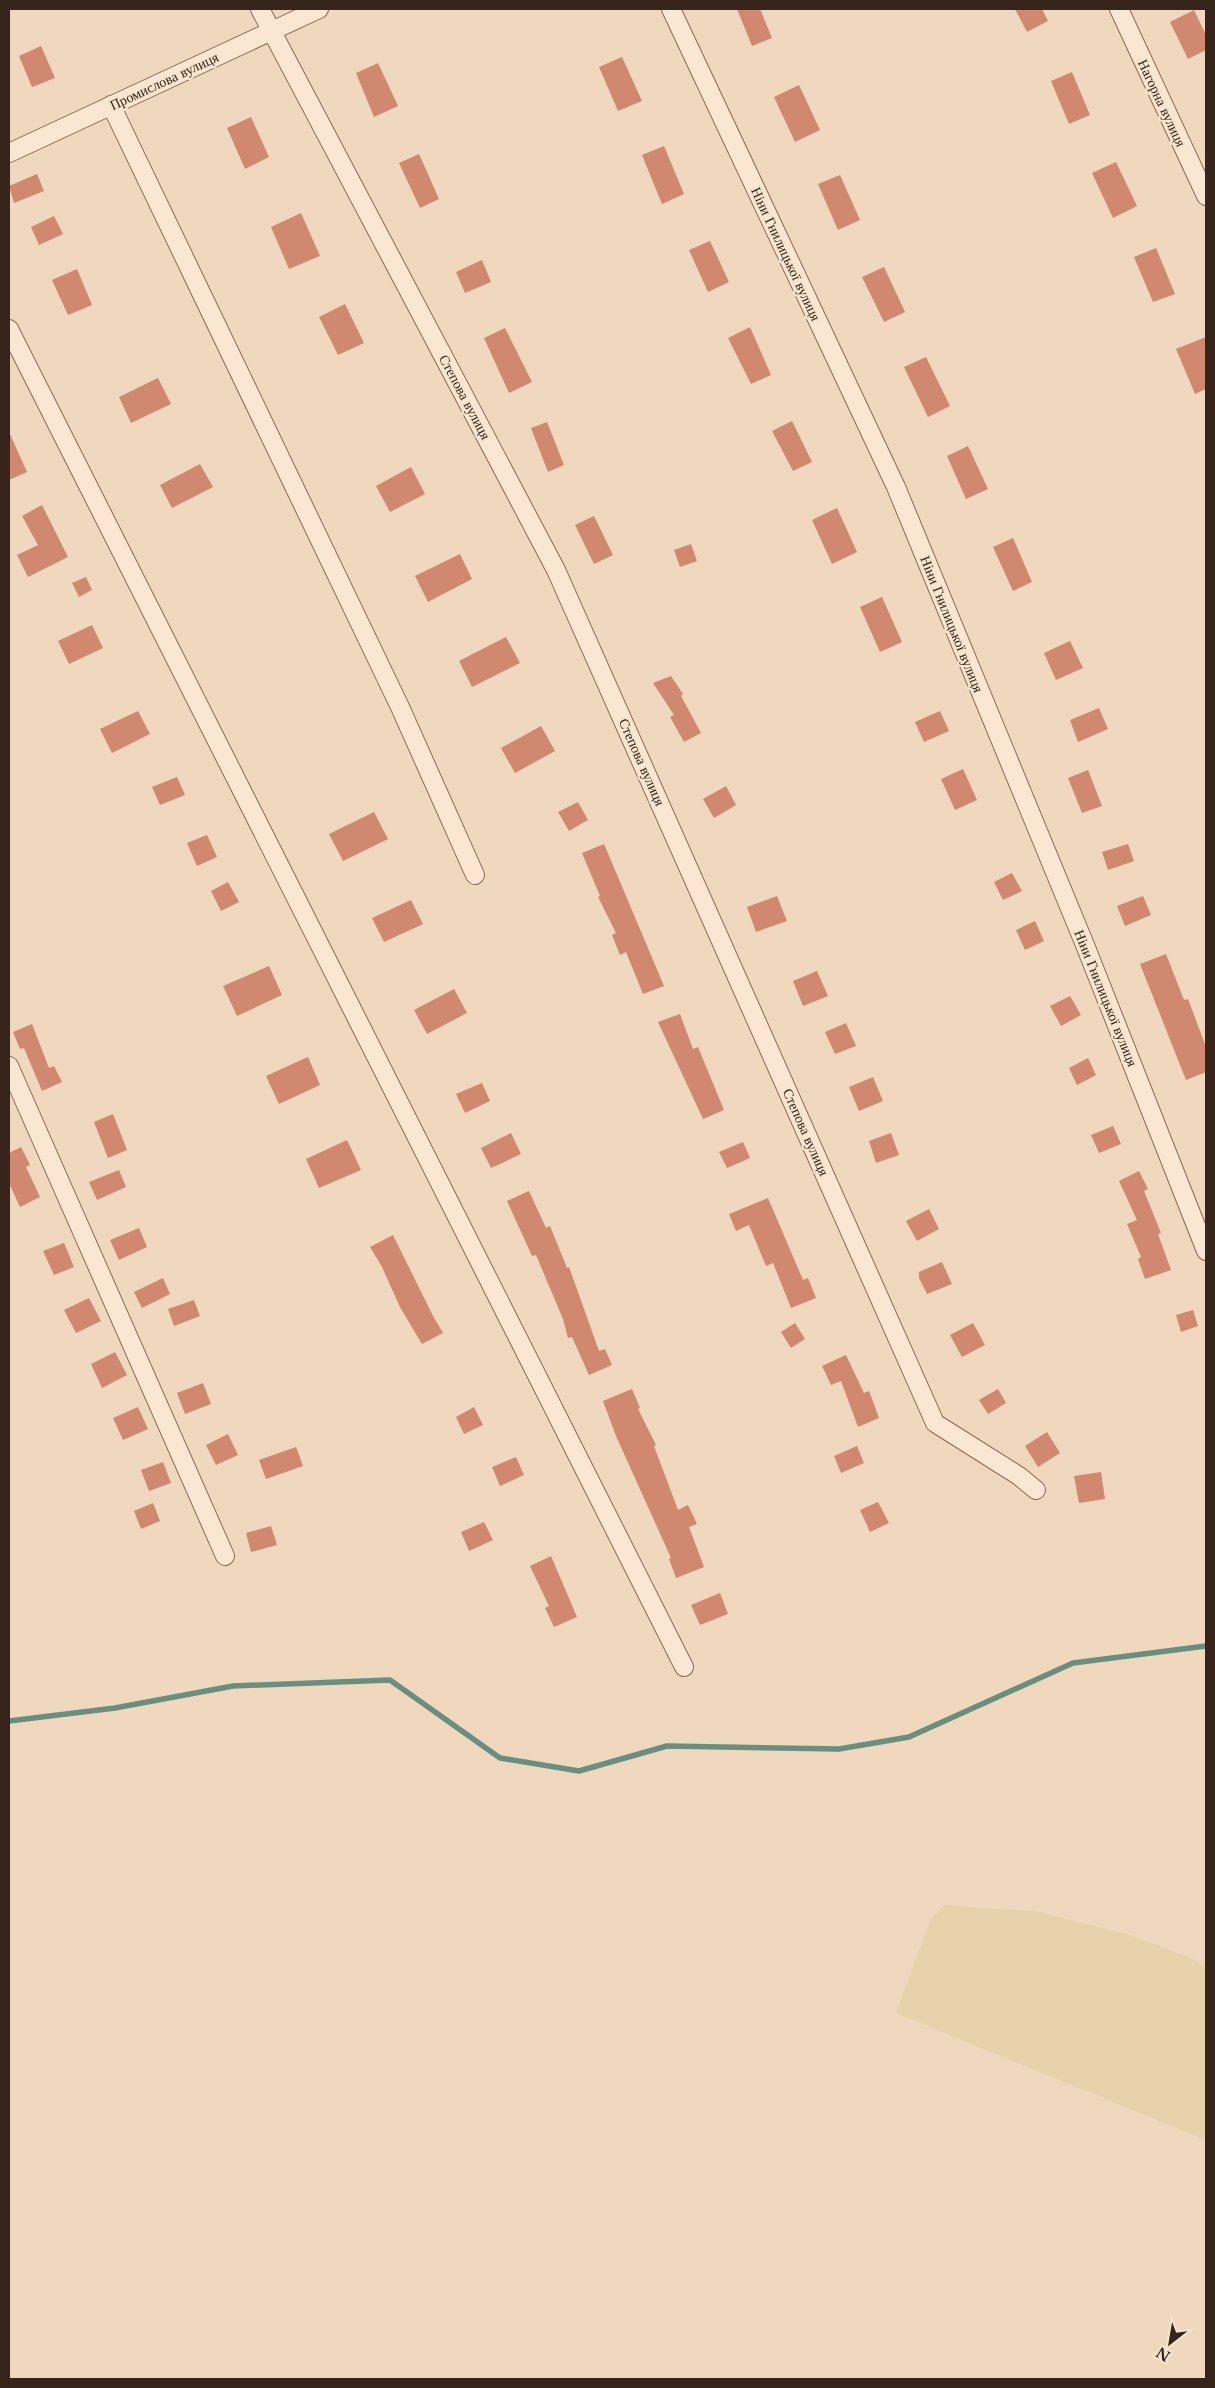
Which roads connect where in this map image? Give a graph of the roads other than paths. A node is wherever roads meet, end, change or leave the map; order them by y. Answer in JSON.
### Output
{"nodes":[{"id":1,"x":260,"y":9,"type":"edge"},
{"id":2,"x":319,"y":9,"type":"edge"},
{"id":3,"x":671,"y":9,"type":"edge"},
{"id":4,"x":1119,"y":9,"type":"edge"},
{"id":5,"x":271,"y":30,"type":"junction"},
{"id":6,"x":112,"y":105,"type":"junction"},
{"id":7,"x":9,"y":153,"type":"edge"},
{"id":8,"x":1206,"y":196,"type":"edge"},
{"id":9,"x":9,"y":328,"type":"edge"},
{"id":10,"x":475,"y":875,"type":"dead end"},
{"id":11,"x":9,"y":1066,"type":"edge"},
{"id":12,"x":1206,"y":1250,"type":"edge"},
{"id":13,"x":1036,"y":1490,"type":"dead end"},
{"id":14,"x":225,"y":1556,"type":"dead end"},
{"id":15,"x":684,"y":1667,"type":"dead end"}],
"edges":[{"from":1,"to":5,"type":"street","name":"Степова вулиця"},
{"from":2,"to":5,"type":"street","name":"Промислова вулиця"},
{"from":3,"to":12,"type":"street","name":"Ніни Гнилицької вулиця"},
{"from":4,"to":8,"type":"street","name":"Нагорна вулиця"},
{"from":5,"to":6,"type":"street","name":"Промислова вулиця"},
{"from":5,"to":13,"type":"street","name":"Степова вулиця"},
{"from":6,"to":7,"type":"street","name":"Промислова вулиця"},
{"from":6,"to":10,"type":"street"},
{"from":9,"to":15,"type":"street"},
{"from":11,"to":14,"type":"street"}]}
